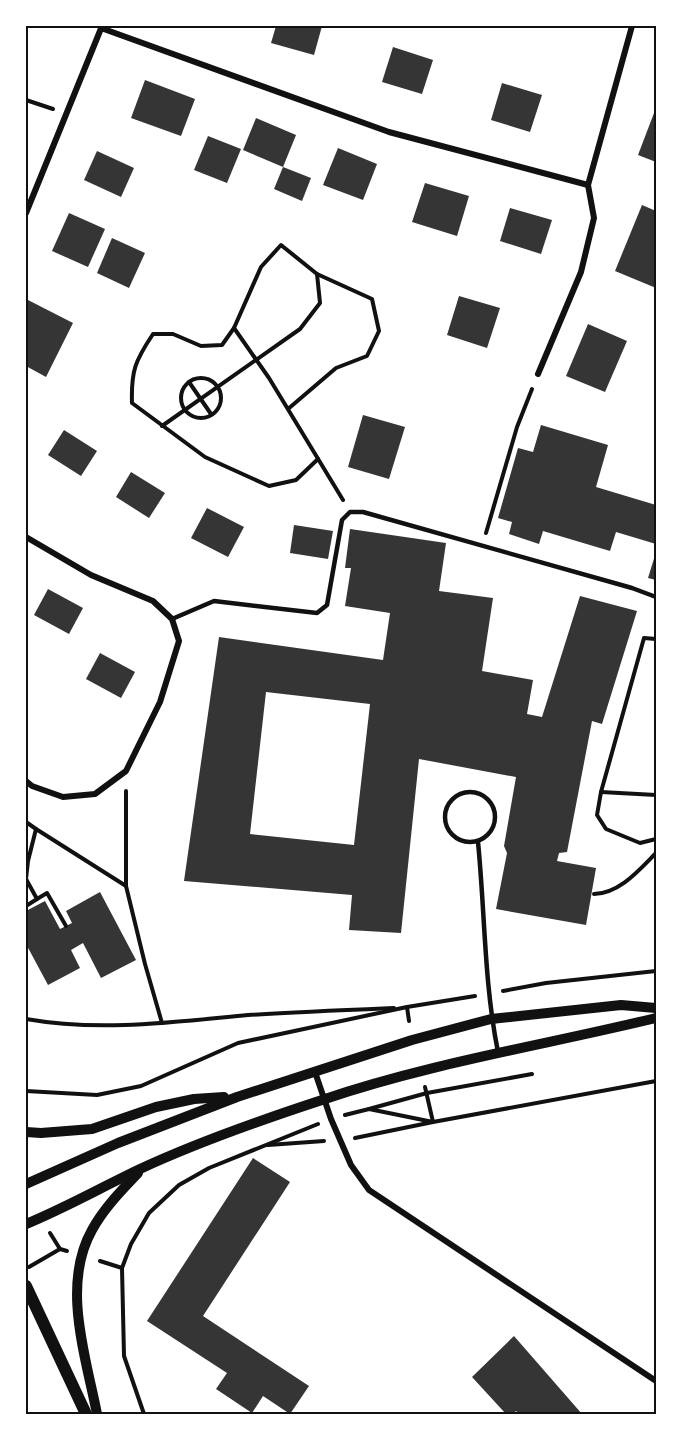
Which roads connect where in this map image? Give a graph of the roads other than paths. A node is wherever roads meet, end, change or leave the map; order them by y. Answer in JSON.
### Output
{"nodes":[{"id":1,"x":632,"y":26,"type":"edge"},
{"id":2,"x":102,"y":27,"type":"edge"},
{"id":3,"x":588,"y":185,"type":"junction"},
{"id":4,"x":26,"y":213,"type":"edge"},
{"id":5,"x":538,"y":374,"type":"road end"},
{"id":6,"x":26,"y":537,"type":"edge"},
{"id":7,"x":657,"y":597,"type":"edge"},
{"id":8,"x":172,"y":619,"type":"junction"},
{"id":9,"x":26,"y":781,"type":"edge"},
{"id":10,"x":478,"y":842,"type":"junction"},
{"id":11,"x":657,"y":1008,"type":"edge"},
{"id":12,"x":657,"y":1018,"type":"edge"},
{"id":13,"x":491,"y":1019,"type":"junction"},
{"id":14,"x":498,"y":1052,"type":"junction"},
{"id":15,"x":315,"y":1072,"type":"junction"},
{"id":16,"x":237,"y":1097,"type":"junction"},
{"id":17,"x":324,"y":1099,"type":"junction"},
{"id":18,"x":26,"y":1132,"type":"edge"},
{"id":19,"x":142,"y":1168,"type":"junction"},
{"id":20,"x":26,"y":1184,"type":"edge"},
{"id":21,"x":26,"y":1224,"type":"edge"},
{"id":22,"x":26,"y":1286,"type":"edge"},
{"id":23,"x":657,"y":1381,"type":"edge"},
{"id":24,"x":86,"y":1414,"type":"edge"},
{"id":25,"x":97,"y":1414,"type":"edge"}],
"edges":[{"from":1,"to":3,"type":"street"},
{"from":2,"to":3,"type":"street"},
{"from":2,"to":4,"type":"street"},
{"from":3,"to":5,"type":"street"},
{"from":6,"to":8,"type":"street"},
{"from":7,"to":8,"type":"lane"},
{"from":8,"to":9,"type":"street"},
{"from":10,"to":10,"type":"lane"},
{"from":10,"to":13,"type":"lane"},
{"from":11,"to":13,"type":"street"},
{"from":12,"to":14,"type":"street"},
{"from":13,"to":14,"type":"lane"},
{"from":13,"to":15,"type":"street"},
{"from":14,"to":17,"type":"street"},
{"from":15,"to":16,"type":"street"},
{"from":15,"to":17,"type":"street"},
{"from":16,"to":18,"type":"street"},
{"from":16,"to":20,"type":"street"},
{"from":17,"to":19,"type":"street"},
{"from":17,"to":23,"type":"street"},
{"from":19,"to":21,"type":"street"},
{"from":19,"to":25,"type":"street"},
{"from":22,"to":24,"type":"main road"}]}
